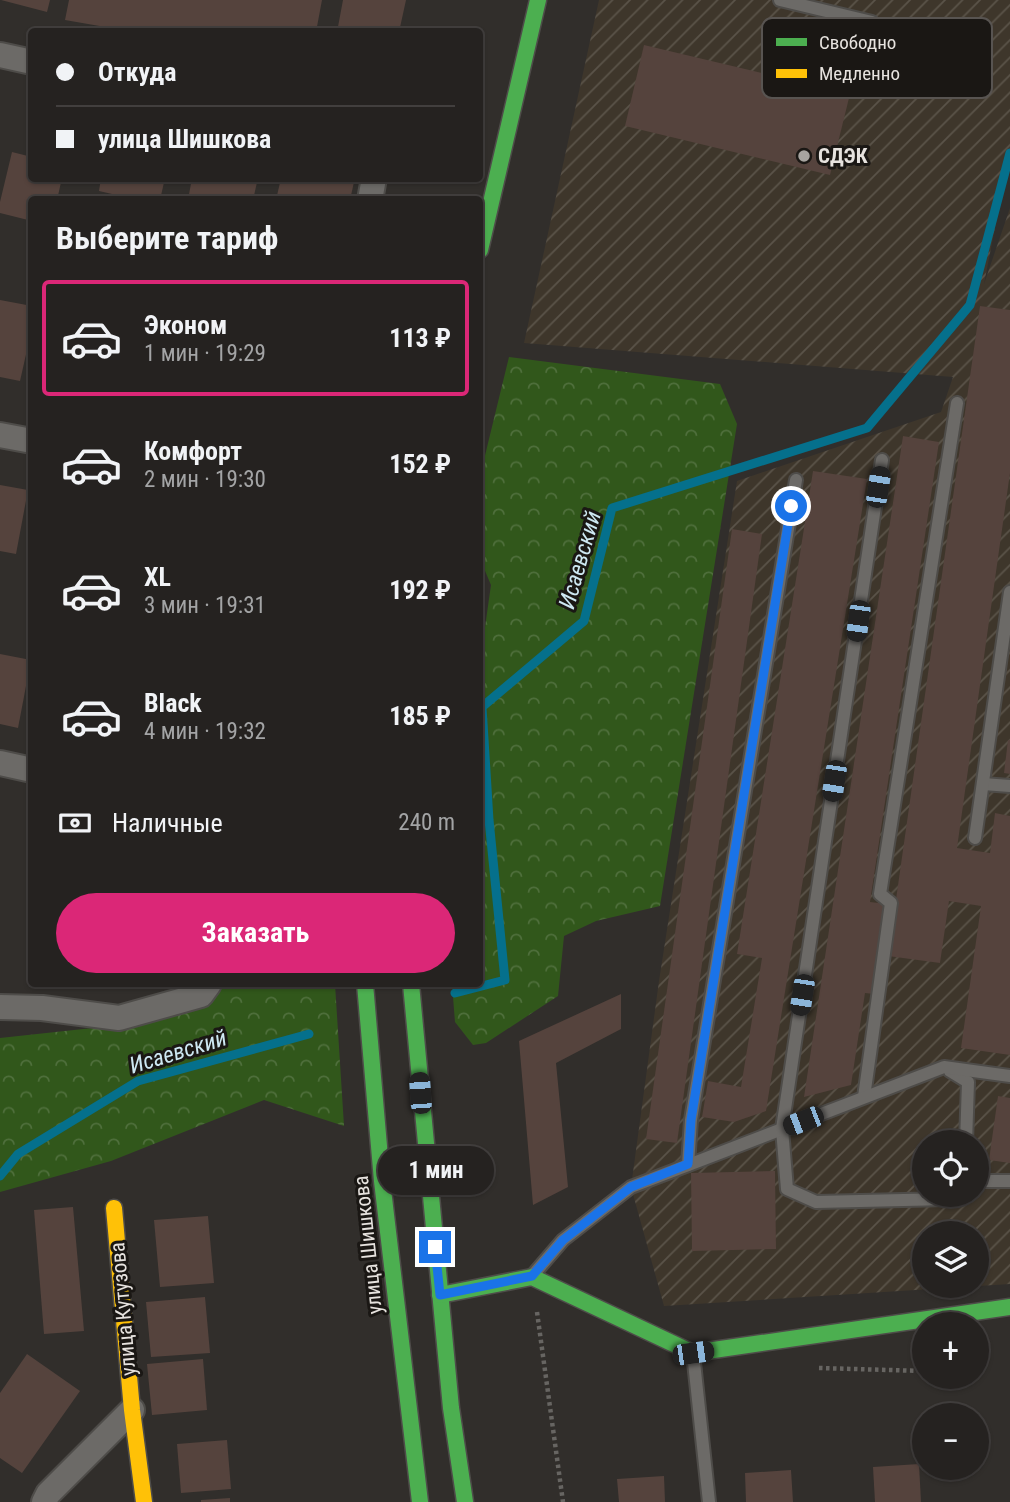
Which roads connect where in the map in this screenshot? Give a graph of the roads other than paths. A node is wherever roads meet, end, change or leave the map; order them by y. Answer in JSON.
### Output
{"nodes":[{"id":1,"x":538,"y":0,"type":"edge"},
{"id":2,"x":780,"y":0,"type":"edge"},
{"id":3,"x":855,"y":18,"type":"edge"},
{"id":4,"x":0,"y":55,"type":"edge"},
{"id":5,"x":28,"y":61,"type":"edge"},
{"id":6,"x":490,"y":162,"type":"edge"},
{"id":7,"x":483,"y":224,"type":"edge"},
{"id":8,"x":957,"y":403,"type":"dead end"},
{"id":9,"x":0,"y":435,"type":"edge"},
{"id":10,"x":28,"y":440,"type":"edge"},
{"id":11,"x":882,"y":460,"type":"dead end"},
{"id":12,"x":796,"y":480,"type":"dead end"},
{"id":13,"x":1010,"y":592,"type":"edge"},
{"id":14,"x":0,"y":763,"type":"edge"},
{"id":15,"x":28,"y":769,"type":"edge"},
{"id":16,"x":983,"y":784,"type":"junction"},
{"id":17,"x":1010,"y":786,"type":"edge"},
{"id":18,"x":975,"y":838,"type":"dead end"},
{"id":19,"x":207,"y":987,"type":"edge"},
{"id":20,"x":365,"y":987,"type":"edge"},
{"id":21,"x":411,"y":987,"type":"edge"},
{"id":22,"x":0,"y":1007,"type":"edge"},
{"id":23,"x":944,"y":1067,"type":"junction"},
{"id":24,"x":1010,"y":1076,"type":"edge"},
{"id":25,"x":864,"y":1097,"type":"junction"},
{"id":26,"x":782,"y":1129,"type":"junction"},
{"id":27,"x":966,"y":1130,"type":"edge"},
{"id":28,"x":688,"y":1164,"type":"junction"},
{"id":29,"x":1010,"y":1181,"type":"edge"},
{"id":30,"x":989,"y":1182,"type":"edge"},
{"id":31,"x":912,"y":1200,"type":"edge"},
{"id":32,"x":114,"y":1208,"type":"dead end"},
{"id":33,"x":532,"y":1276,"type":"junction"},
{"id":34,"x":440,"y":1295,"type":"junction"},
{"id":35,"x":1010,"y":1307,"type":"edge"},
{"id":36,"x":693,"y":1353,"type":"junction"},
{"id":37,"x":132,"y":1410,"type":"junction"},
{"id":38,"x":44,"y":1502,"type":"edge"},
{"id":39,"x":144,"y":1502,"type":"edge"},
{"id":40,"x":420,"y":1502,"type":"edge"},
{"id":41,"x":465,"y":1502,"type":"edge"},
{"id":42,"x":709,"y":1502,"type":"edge"}],
"edges":[{"from":1,"to":6,"type":"main road"},
{"from":2,"to":3,"type":"lane"},
{"from":4,"to":5,"type":"street"},
{"from":6,"to":7,"type":"main road"},
{"from":8,"to":25,"type":"lane"},
{"from":9,"to":10,"type":"street"},
{"from":11,"to":26,"type":"lane"},
{"from":12,"to":28,"type":"lane"},
{"from":13,"to":16,"type":"lane"},
{"from":14,"to":15,"type":"street"},
{"from":16,"to":17,"type":"lane"},
{"from":16,"to":18,"type":"lane"},
{"from":19,"to":22,"type":"street"},
{"from":20,"to":40,"type":"main road","name":"улица Шишкова"},
{"from":21,"to":34,"type":"main road"},
{"from":23,"to":24,"type":"lane"},
{"from":23,"to":25,"type":"lane"},
{"from":23,"to":27,"type":"lane"},
{"from":25,"to":26,"type":"lane"},
{"from":26,"to":28,"type":"lane"},
{"from":26,"to":31,"type":"lane"},
{"from":28,"to":33,"type":"lane"},
{"from":29,"to":30,"type":"lane"},
{"from":32,"to":37,"type":"main road","name":"улица Кутузова"},
{"from":33,"to":34,"type":"main road"},
{"from":33,"to":36,"type":"main road"},
{"from":34,"to":41,"type":"main road"},
{"from":35,"to":36,"type":"main road"},
{"from":36,"to":42,"type":"lane"},
{"from":37,"to":38,"type":"street"},
{"from":37,"to":39,"type":"main road","name":"улица Кутузова"}]}
